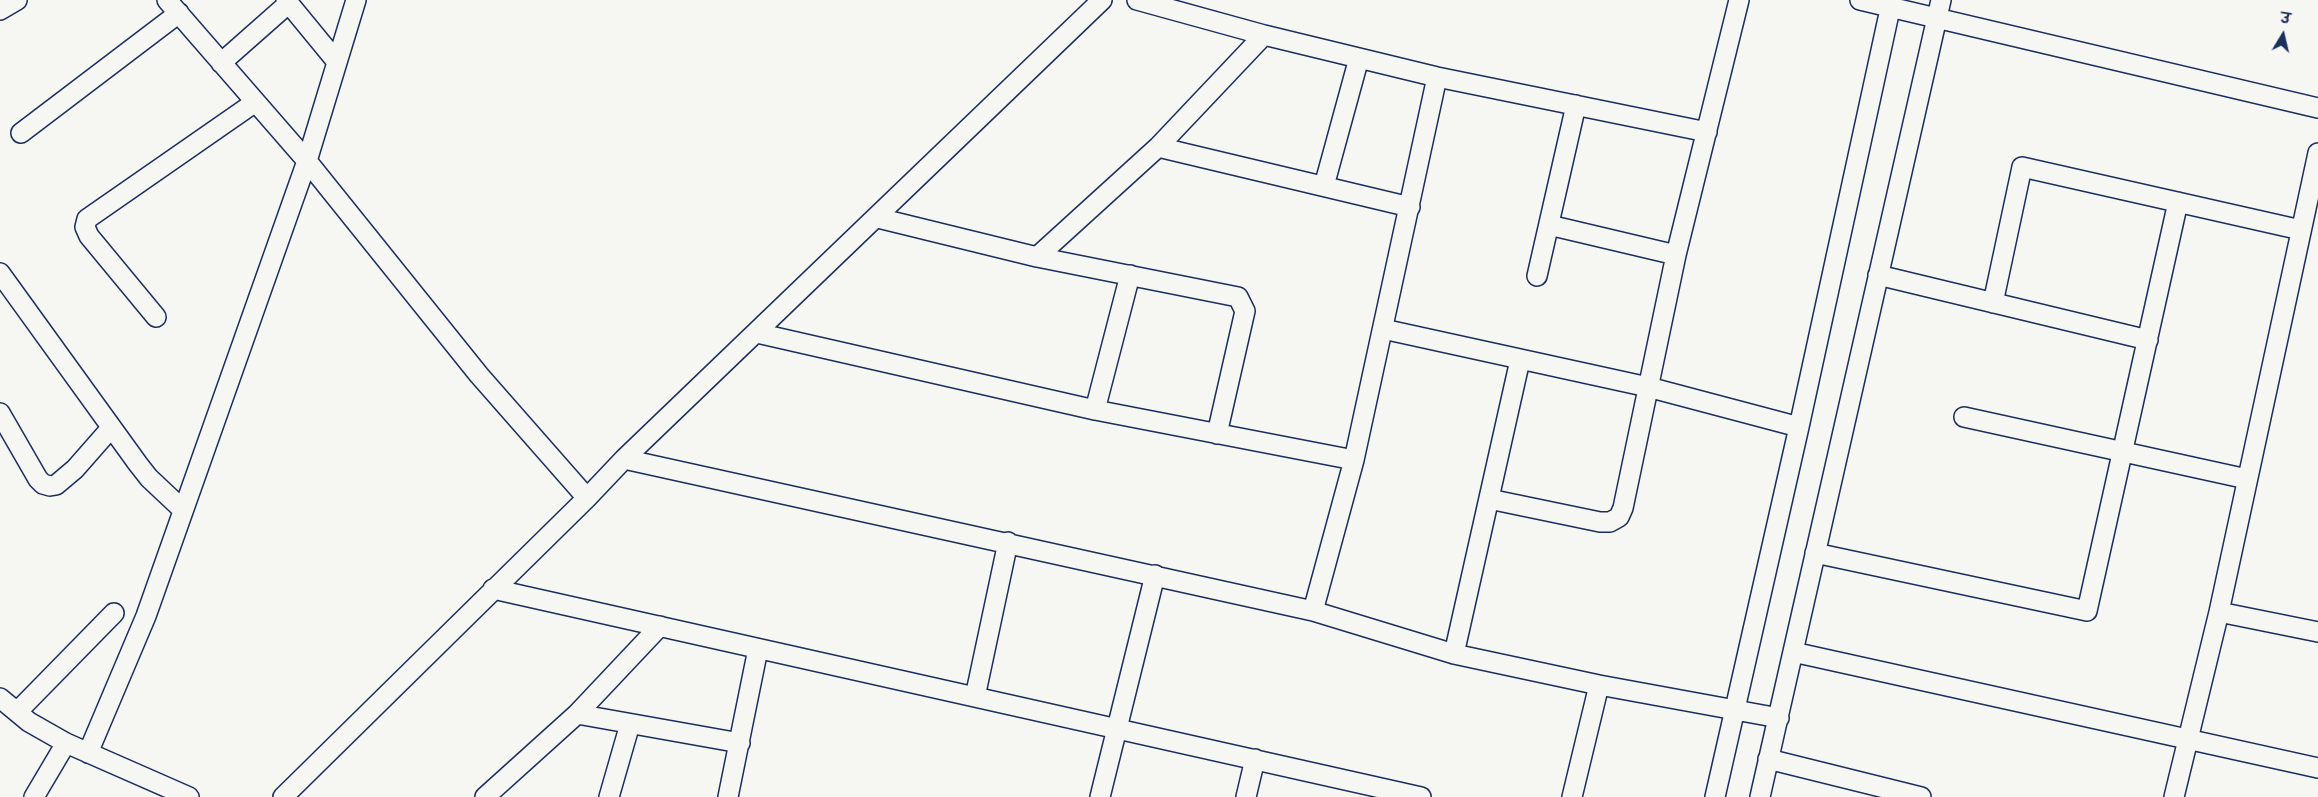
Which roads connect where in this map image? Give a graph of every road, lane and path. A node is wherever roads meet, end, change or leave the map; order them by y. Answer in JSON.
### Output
{"nodes":[{"id":1,"x":18,"y":0,"type":"edge"},
{"id":2,"x":356,"y":0,"type":"edge"},
{"id":3,"x":1102,"y":0,"type":"edge"},
{"id":4,"x":1136,"y":0,"type":"edge"},
{"id":5,"x":1739,"y":0,"type":"edge"},
{"id":6,"x":1860,"y":0,"type":"edge"},
{"id":7,"x":288,"y":1,"type":"edge"},
{"id":8,"x":1891,"y":3,"type":"edge"},
{"id":9,"x":173,"y":7,"type":"edge"},
{"id":10,"x":1939,"y":9,"type":"edge"},
{"id":11,"x":0,"y":10,"type":"edge"},
{"id":12,"x":1264,"y":35,"type":"junction"},
{"id":13,"x":1359,"y":58,"type":"junction"},
{"id":14,"x":337,"y":62,"type":"junction"},
{"id":15,"x":221,"y":63,"type":"junction"},
{"id":16,"x":1437,"y":77,"type":"junction"},
{"id":17,"x":254,"y":103,"type":"junction"},
{"id":18,"x":1576,"y":105,"type":"junction"},
{"id":19,"x":2318,"y":108,"type":"edge"},
{"id":20,"x":1707,"y":132,"type":"junction"},
{"id":21,"x":21,"y":133,"type":"dead end"},
{"id":22,"x":1158,"y":147,"type":"junction"},
{"id":23,"x":2318,"y":152,"type":"edge"},
{"id":24,"x":306,"y":161,"type":"junction"},
{"id":25,"x":1324,"y":186,"type":"junction"},
{"id":26,"x":2178,"y":202,"type":"junction"},
{"id":27,"x":1410,"y":207,"type":"junction"},
{"id":28,"x":878,"y":218,"type":"junction"},
{"id":29,"x":1549,"y":225,"type":"junction"},
{"id":30,"x":2301,"y":230,"type":"junction"},
{"id":31,"x":1676,"y":255,"type":"junction"},
{"id":32,"x":1037,"y":257,"type":"junction"},
{"id":33,"x":0,"y":273,"type":"edge"},
{"id":34,"x":1130,"y":275,"type":"junction"},
{"id":35,"x":1878,"y":275,"type":"junction"},
{"id":36,"x":1537,"y":276,"type":"dead end"},
{"id":37,"x":1993,"y":303,"type":"junction"},
{"id":38,"x":156,"y":317,"type":"dead end"},
{"id":39,"x":1383,"y":330,"type":"junction"},
{"id":40,"x":757,"y":333,"type":"junction"},
{"id":41,"x":2148,"y":340,"type":"junction"},
{"id":42,"x":1520,"y":360,"type":"junction"},
{"id":43,"x":1648,"y":388,"type":"junction"},
{"id":44,"x":1095,"y":410,"type":"junction"},
{"id":45,"x":0,"y":414,"type":"edge"},
{"id":46,"x":1964,"y":417,"type":"dead end"},
{"id":47,"x":111,"y":428,"type":"junction"},
{"id":48,"x":1799,"y":428,"type":"junction"},
{"id":49,"x":1217,"y":434,"type":"junction"},
{"id":50,"x":2124,"y":452,"type":"junction"},
{"id":51,"x":624,"y":459,"type":"junction"},
{"id":52,"x":1354,"y":460,"type":"junction"},
{"id":53,"x":2246,"y":479,"type":"junction"},
{"id":54,"x":587,"y":498,"type":"junction"},
{"id":55,"x":1489,"y":500,"type":"junction"},
{"id":56,"x":183,"y":510,"type":"junction"},
{"id":57,"x":1008,"y":542,"type":"junction"},
{"id":58,"x":1815,"y":553,"type":"junction"},
{"id":59,"x":1154,"y":575,"type":"junction"},
{"id":60,"x":493,"y":589,"type":"junction"},
{"id":61,"x":1313,"y":611,"type":"junction"},
{"id":62,"x":2219,"y":612,"type":"junction"},
{"id":63,"x":114,"y":613,"type":"dead end"},
{"id":64,"x":660,"y":626,"type":"junction"},
{"id":65,"x":2318,"y":632,"type":"edge"},
{"id":66,"x":758,"y":649,"type":"junction"},
{"id":67,"x":1793,"y":652,"type":"junction"},
{"id":68,"x":1454,"y":654,"type":"junction"},
{"id":69,"x":1599,"y":685,"type":"junction"},
{"id":70,"x":975,"y":697,"type":"junction"},
{"id":71,"x":5,"y":704,"type":"edge"},
{"id":72,"x":1734,"y":709,"type":"junction"},
{"id":73,"x":577,"y":714,"type":"junction"},
{"id":74,"x":1779,"y":718,"type":"junction"},
{"id":75,"x":630,"y":724,"type":"junction"},
{"id":76,"x":1116,"y":730,"type":"junction"},
{"id":77,"x":2188,"y":737,"type":"junction"},
{"id":78,"x":66,"y":743,"type":"junction"},
{"id":79,"x":740,"y":743,"type":"junction"},
{"id":80,"x":88,"y":753,"type":"junction"},
{"id":81,"x":1255,"y":759,"type":"junction"},
{"id":82,"x":1768,"y":759,"type":"junction"},
{"id":83,"x":2318,"y":768,"type":"edge"},
{"id":84,"x":1352,"y":789,"type":"edge"},
{"id":85,"x":1878,"y":792,"type":"edge"},
{"id":86,"x":34,"y":797,"type":"edge"},
{"id":87,"x":189,"y":797,"type":"edge"},
{"id":88,"x":283,"y":797,"type":"edge"},
{"id":89,"x":485,"y":797,"type":"edge"},
{"id":90,"x":609,"y":797,"type":"edge"},
{"id":91,"x":728,"y":797,"type":"edge"},
{"id":92,"x":1100,"y":797,"type":"edge"},
{"id":93,"x":1246,"y":797,"type":"edge"},
{"id":94,"x":1421,"y":797,"type":"edge"},
{"id":95,"x":1572,"y":797,"type":"edge"},
{"id":96,"x":1715,"y":797,"type":"edge"},
{"id":97,"x":1760,"y":797,"type":"edge"},
{"id":98,"x":1921,"y":797,"type":"edge"},
{"id":99,"x":2174,"y":797,"type":"edge"}],
"edges":[{"from":1,"to":11,"type":"street"},
{"from":2,"to":14,"type":"street"},
{"from":3,"to":28,"type":"street"},
{"from":4,"to":12,"type":"street"},
{"from":5,"to":20,"type":"street"},
{"from":6,"to":8,"type":"street"},
{"from":7,"to":14,"type":"street"},
{"from":7,"to":15,"type":"street"},
{"from":8,"to":10,"type":"street"},
{"from":8,"to":48,"type":"street"},
{"from":9,"to":15,"type":"street"},
{"from":9,"to":21,"type":"street"},
{"from":10,"to":19,"type":"street"},
{"from":10,"to":35,"type":"street"},
{"from":12,"to":13,"type":"street"},
{"from":12,"to":22,"type":"street"},
{"from":13,"to":16,"type":"street"},
{"from":13,"to":25,"type":"street"},
{"from":14,"to":24,"type":"street"},
{"from":15,"to":17,"type":"street"},
{"from":16,"to":18,"type":"street"},
{"from":16,"to":27,"type":"street"},
{"from":17,"to":24,"type":"street"},
{"from":17,"to":38,"type":"street"},
{"from":18,"to":20,"type":"street"},
{"from":18,"to":29,"type":"street"},
{"from":20,"to":31,"type":"street"},
{"from":22,"to":25,"type":"street"},
{"from":22,"to":32,"type":"street"},
{"from":23,"to":30,"type":"street"},
{"from":24,"to":54,"type":"street"},
{"from":24,"to":56,"type":"street"},
{"from":25,"to":27,"type":"street"},
{"from":26,"to":30,"type":"street"},
{"from":26,"to":37,"type":"street"},
{"from":26,"to":41,"type":"street"},
{"from":27,"to":39,"type":"street"},
{"from":28,"to":32,"type":"street"},
{"from":28,"to":40,"type":"street"},
{"from":29,"to":31,"type":"street"},
{"from":29,"to":36,"type":"street"},
{"from":30,"to":53,"type":"street"},
{"from":31,"to":43,"type":"street"},
{"from":32,"to":34,"type":"street"},
{"from":33,"to":47,"type":"street"},
{"from":34,"to":44,"type":"street"},
{"from":34,"to":49,"type":"street"},
{"from":35,"to":37,"type":"street"},
{"from":35,"to":58,"type":"street"},
{"from":37,"to":41,"type":"street"},
{"from":39,"to":42,"type":"street"},
{"from":39,"to":52,"type":"street"},
{"from":40,"to":44,"type":"street"},
{"from":40,"to":51,"type":"street"},
{"from":41,"to":50,"type":"street"},
{"from":42,"to":43,"type":"street"},
{"from":42,"to":55,"type":"street"},
{"from":43,"to":48,"type":"street"},
{"from":43,"to":55,"type":"street"},
{"from":44,"to":49,"type":"street"},
{"from":45,"to":47,"type":"street"},
{"from":46,"to":50,"type":"street"},
{"from":47,"to":56,"type":"street"},
{"from":48,"to":72,"type":"street"},
{"from":49,"to":52,"type":"street"},
{"from":50,"to":53,"type":"street"},
{"from":50,"to":58,"type":"street"},
{"from":51,"to":54,"type":"street"},
{"from":51,"to":57,"type":"street"},
{"from":52,"to":61,"type":"street"},
{"from":53,"to":62,"type":"street"},
{"from":54,"to":60,"type":"street"},
{"from":55,"to":68,"type":"street"},
{"from":56,"to":80,"type":"street"},
{"from":57,"to":59,"type":"street"},
{"from":57,"to":70,"type":"street"},
{"from":58,"to":67,"type":"street"},
{"from":59,"to":61,"type":"street"},
{"from":59,"to":76,"type":"street"},
{"from":60,"to":64,"type":"street"},
{"from":60,"to":88,"type":"street"},
{"from":61,"to":68,"type":"street"},
{"from":62,"to":65,"type":"street"},
{"from":62,"to":77,"type":"street"},
{"from":63,"to":71,"type":"street"},
{"from":64,"to":66,"type":"street"},
{"from":64,"to":73,"type":"street"},
{"from":66,"to":70,"type":"street"},
{"from":66,"to":79,"type":"street"},
{"from":67,"to":74,"type":"street"},
{"from":67,"to":77,"type":"street"},
{"from":68,"to":69,"type":"street"},
{"from":69,"to":72,"type":"street"},
{"from":69,"to":95,"type":"street"},
{"from":70,"to":76,"type":"street"},
{"from":71,"to":78,"type":"street"},
{"from":72,"to":74,"type":"street"},
{"from":72,"to":96,"type":"street"},
{"from":73,"to":75,"type":"street"},
{"from":73,"to":89,"type":"street"},
{"from":74,"to":82,"type":"street"},
{"from":75,"to":79,"type":"street"},
{"from":75,"to":90,"type":"street"},
{"from":76,"to":81,"type":"street"},
{"from":76,"to":92,"type":"street"},
{"from":77,"to":83,"type":"street"},
{"from":77,"to":99,"type":"street"},
{"from":78,"to":80,"type":"street"},
{"from":78,"to":86,"type":"street"},
{"from":79,"to":91,"type":"street"},
{"from":80,"to":87,"type":"street"},
{"from":81,"to":84,"type":"street"},
{"from":81,"to":93,"type":"street"},
{"from":82,"to":85,"type":"street"},
{"from":82,"to":97,"type":"street"},
{"from":84,"to":94,"type":"street"},
{"from":85,"to":98,"type":"street"}]}
